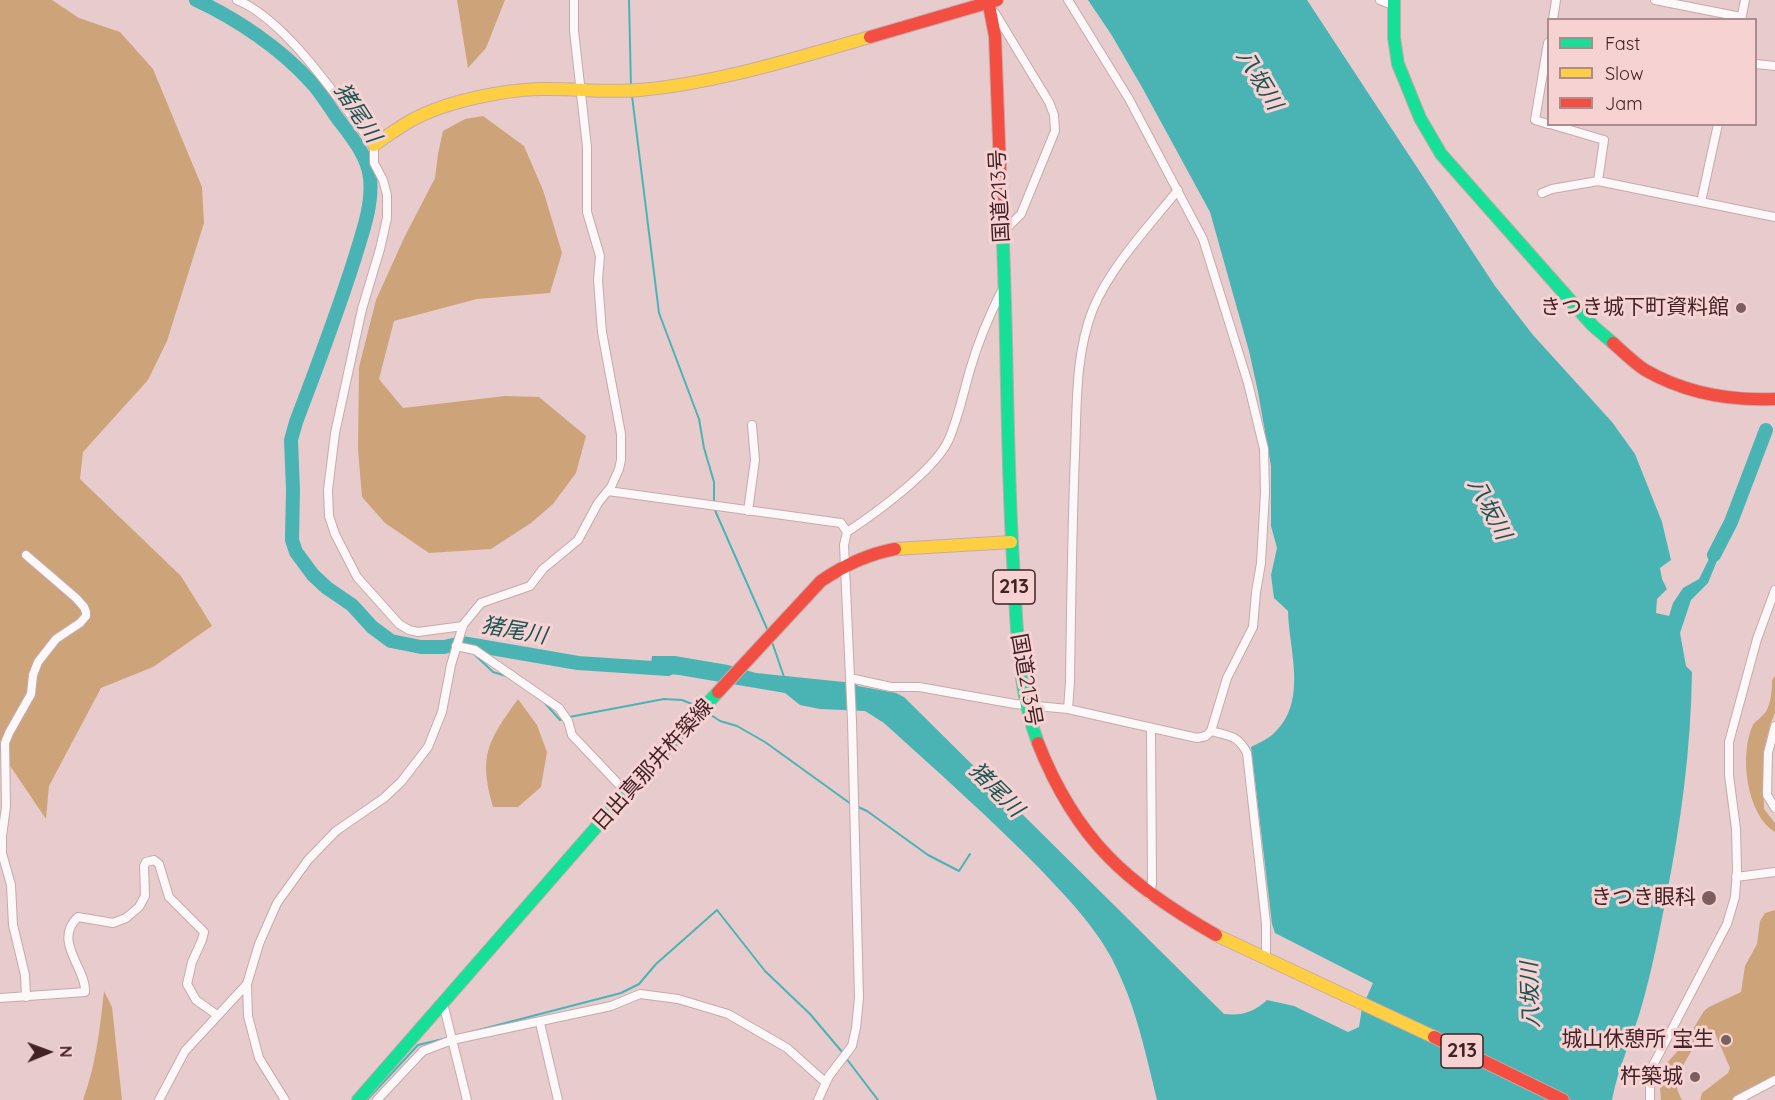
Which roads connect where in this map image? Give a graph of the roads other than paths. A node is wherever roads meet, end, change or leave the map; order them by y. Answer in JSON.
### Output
{"nodes":[{"id":1,"x":237,"y":0,"type":"edge"},
{"id":2,"x":574,"y":0,"type":"edge"},
{"id":3,"x":1068,"y":0,"type":"edge"},
{"id":4,"x":1380,"y":0,"type":"edge"},
{"id":5,"x":1556,"y":0,"type":"edge"},
{"id":6,"x":1655,"y":0,"type":"edge"},
{"id":7,"x":1744,"y":0,"type":"edge"},
{"id":8,"x":992,"y":1,"type":"edge"},
{"id":9,"x":1394,"y":3,"type":"edge"},
{"id":10,"x":1553,"y":18,"type":"edge"},
{"id":11,"x":1741,"y":18,"type":"edge"},
{"id":12,"x":1757,"y":64,"type":"edge"},
{"id":13,"x":1775,"y":66,"type":"edge"},
{"id":14,"x":1546,"y":72,"type":"edge"},
{"id":15,"x":581,"y":91,"type":"junction"},
{"id":16,"x":1547,"y":123,"type":"edge"},
{"id":17,"x":1556,"y":126,"type":"edge"},
{"id":18,"x":1718,"y":126,"type":"edge"},
{"id":19,"x":374,"y":145,"type":"junction"},
{"id":20,"x":1598,"y":181,"type":"junction"},
{"id":21,"x":1178,"y":190,"type":"junction"},
{"id":22,"x":1542,"y":193,"type":"dead end"},
{"id":23,"x":1701,"y":202,"type":"junction"},
{"id":24,"x":1775,"y":217,"type":"edge"},
{"id":25,"x":1002,"y":234,"type":"junction"},
{"id":26,"x":1005,"y":284,"type":"junction"},
{"id":27,"x":1775,"y":399,"type":"edge"},
{"id":28,"x":752,"y":425,"type":"dead end"},
{"id":29,"x":608,"y":491,"type":"junction"},
{"id":30,"x":748,"y":511,"type":"junction"},
{"id":31,"x":847,"y":532,"type":"junction"},
{"id":32,"x":1011,"y":542,"type":"junction"},
{"id":33,"x":26,"y":555,"type":"dead end"},
{"id":34,"x":845,"y":566,"type":"junction"},
{"id":35,"x":1775,"y":590,"type":"edge"},
{"id":36,"x":463,"y":626,"type":"junction"},
{"id":37,"x":456,"y":646,"type":"junction"},
{"id":38,"x":850,"y":678,"type":"junction"},
{"id":39,"x":1026,"y":705,"type":"junction"},
{"id":40,"x":1068,"y":709,"type":"junction"},
{"id":41,"x":1775,"y":726,"type":"edge"},
{"id":42,"x":1151,"y":729,"type":"junction"},
{"id":43,"x":1211,"y":731,"type":"junction"},
{"id":44,"x":627,"y":793,"type":"junction"},
{"id":45,"x":1775,"y":808,"type":"edge"},
{"id":46,"x":1775,"y":872,"type":"edge"},
{"id":47,"x":1736,"y":877,"type":"junction"},
{"id":48,"x":1150,"y":896,"type":"junction"},
{"id":49,"x":1266,"y":959,"type":"junction"},
{"id":50,"x":247,"y":984,"type":"junction"},
{"id":51,"x":26,"y":997,"type":"junction"},
{"id":52,"x":0,"y":998,"type":"edge"},
{"id":53,"x":443,"y":1003,"type":"junction"},
{"id":54,"x":217,"y":1015,"type":"junction"},
{"id":55,"x":540,"y":1023,"type":"junction"},
{"id":56,"x":451,"y":1036,"type":"junction"},
{"id":57,"x":1775,"y":1080,"type":"edge"},
{"id":58,"x":825,"y":1082,"type":"junction"},
{"id":59,"x":159,"y":1100,"type":"edge"},
{"id":60,"x":285,"y":1100,"type":"edge"},
{"id":61,"x":358,"y":1100,"type":"edge"},
{"id":62,"x":377,"y":1100,"type":"edge"},
{"id":63,"x":467,"y":1100,"type":"edge"},
{"id":64,"x":558,"y":1100,"type":"edge"},
{"id":65,"x":818,"y":1100,"type":"edge"},
{"id":66,"x":1563,"y":1100,"type":"edge"},
{"id":67,"x":1650,"y":1100,"type":"edge"},
{"id":68,"x":1737,"y":1100,"type":"edge"}],
"edges":[{"from":1,"to":19,"type":"street"},
{"from":2,"to":15,"type":"street"},
{"from":3,"to":21,"type":"street"},
{"from":4,"to":9,"type":"street"},
{"from":5,"to":10,"type":"street"},
{"from":6,"to":11,"type":"street"},
{"from":7,"to":11,"type":"street"},
{"from":8,"to":15,"type":"main road"},
{"from":8,"to":25,"type":"main road","name":"国道213号","number":"213"},
{"from":8,"to":25,"type":"street"},
{"from":9,"to":27,"type":"main road"},
{"from":12,"to":13,"type":"street"},
{"from":14,"to":16,"type":"street"},
{"from":15,"to":19,"type":"main road"},
{"from":15,"to":29,"type":"street"},
{"from":17,"to":20,"type":"street"},
{"from":18,"to":23,"type":"street"},
{"from":19,"to":36,"type":"street"},
{"from":20,"to":22,"type":"street"},
{"from":20,"to":23,"type":"street"},
{"from":21,"to":40,"type":"street"},
{"from":21,"to":43,"type":"street"},
{"from":23,"to":24,"type":"street"},
{"from":25,"to":26,"type":"main road","name":"国道213号","number":"213"},
{"from":26,"to":31,"type":"street"},
{"from":26,"to":32,"type":"main road","name":"国道213号","number":"213"},
{"from":28,"to":30,"type":"street"},
{"from":29,"to":30,"type":"street"},
{"from":29,"to":36,"type":"street"},
{"from":30,"to":31,"type":"street"},
{"from":31,"to":34,"type":"street"},
{"from":32,"to":34,"type":"main road","name":"日出真那井杵築線"},
{"from":32,"to":39,"type":"main road","name":"国道213号","number":"213"},
{"from":33,"to":51,"type":"street"},
{"from":34,"to":38,"type":"street"},
{"from":34,"to":44,"type":"main road","name":"日出真那井杵築線"},
{"from":35,"to":47,"type":"street"},
{"from":36,"to":37,"type":"street"},
{"from":37,"to":44,"type":"street"},
{"from":37,"to":50,"type":"street"},
{"from":38,"to":39,"type":"street"},
{"from":38,"to":58,"type":"street"},
{"from":39,"to":40,"type":"street"},
{"from":39,"to":48,"type":"main road","name":"国道213号","number":"213"},
{"from":40,"to":42,"type":"street"},
{"from":41,"to":45,"type":"street"},
{"from":42,"to":43,"type":"street"},
{"from":42,"to":48,"type":"street"},
{"from":43,"to":49,"type":"street"},
{"from":44,"to":53,"type":"main road","name":"日出真那井杵築線"},
{"from":46,"to":47,"type":"street"},
{"from":47,"to":67,"type":"street"},
{"from":48,"to":49,"type":"main road","name":"国道213号","number":"213"},
{"from":49,"to":66,"type":"main road","name":"国道213号","number":"213"},
{"from":50,"to":54,"type":"street"},
{"from":50,"to":60,"type":"street"},
{"from":51,"to":52,"type":"street"},
{"from":51,"to":54,"type":"street"},
{"from":53,"to":56,"type":"street"},
{"from":53,"to":61,"type":"main road","name":"日出真那井杵築線"},
{"from":54,"to":59,"type":"street"},
{"from":55,"to":56,"type":"street"},
{"from":55,"to":58,"type":"street"},
{"from":55,"to":64,"type":"street"},
{"from":56,"to":62,"type":"street"},
{"from":56,"to":63,"type":"street"},
{"from":57,"to":68,"type":"street"},
{"from":58,"to":65,"type":"street"}]}
